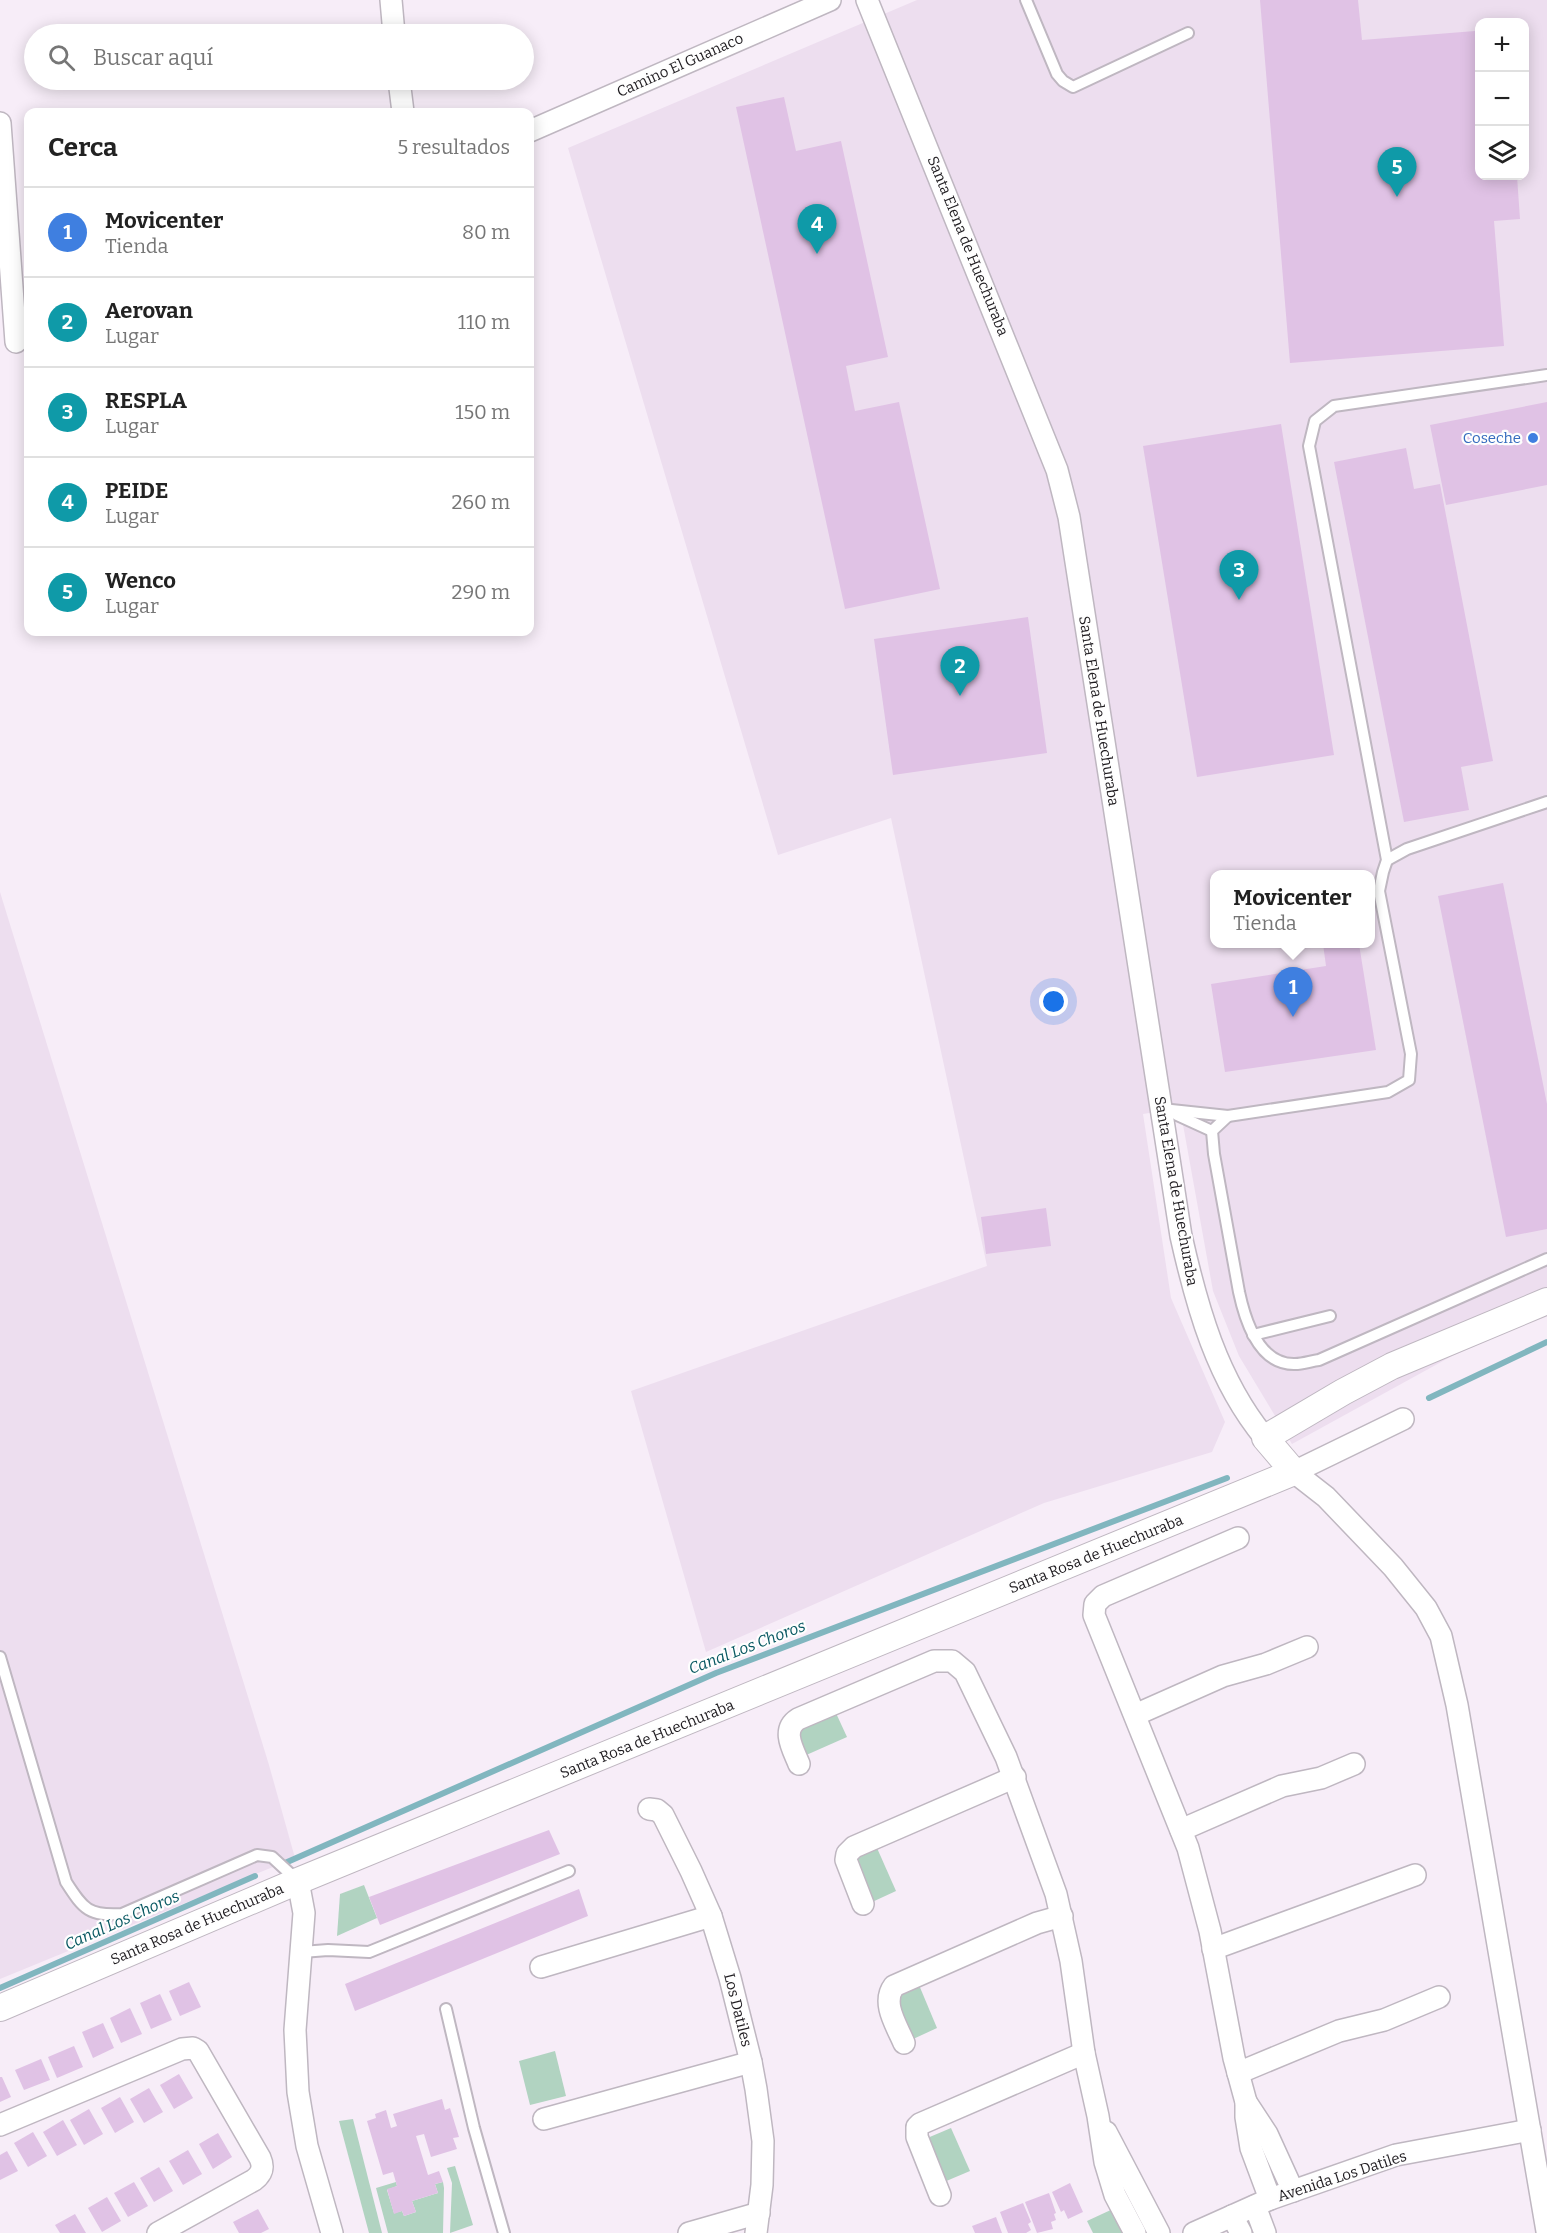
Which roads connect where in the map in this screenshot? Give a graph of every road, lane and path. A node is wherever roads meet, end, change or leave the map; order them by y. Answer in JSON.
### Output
{"nodes":[{"id":1,"x":391,"y":0,"type":"edge"},
{"id":2,"x":830,"y":0,"type":"edge"},
{"id":3,"x":867,"y":0,"type":"edge"},
{"id":4,"x":1026,"y":0,"type":"edge"},
{"id":5,"x":393,"y":24,"type":"edge"},
{"id":6,"x":1188,"y":33,"type":"dead end"},
{"id":7,"x":400,"y":90,"type":"edge"},
{"id":8,"x":402,"y":108,"type":"edge"},
{"id":9,"x":0,"y":123,"type":"edge"},
{"id":10,"x":534,"y":129,"type":"edge"},
{"id":11,"x":15,"y":343,"type":"edge"},
{"id":12,"x":1547,"y":375,"type":"edge"},
{"id":13,"x":1547,"y":802,"type":"edge"},
{"id":14,"x":1388,"y":860,"type":"junction"},
{"id":15,"x":1162,"y":1111,"type":"junction"},
{"id":16,"x":1228,"y":1116,"type":"junction"},
{"id":17,"x":1212,"y":1131,"type":"junction"},
{"id":18,"x":1547,"y":1259,"type":"edge"},
{"id":19,"x":1547,"y":1301,"type":"edge"},
{"id":20,"x":1330,"y":1316,"type":"dead end"},
{"id":21,"x":1253,"y":1335,"type":"junction"},
{"id":22,"x":1404,"y":1419,"type":"dead end"},
{"id":23,"x":1265,"y":1438,"type":"junction"},
{"id":24,"x":1294,"y":1472,"type":"junction"},
{"id":25,"x":1238,"y":1538,"type":"dead end"},
{"id":26,"x":1307,"y":1647,"type":"dead end"},
{"id":27,"x":0,"y":1657,"type":"edge"},
{"id":28,"x":1135,"y":1715,"type":"junction"},
{"id":29,"x":799,"y":1764,"type":"dead end"},
{"id":30,"x":1354,"y":1764,"type":"dead end"},
{"id":31,"x":1015,"y":1777,"type":"junction"},
{"id":32,"x":649,"y":1809,"type":"dead end"},
{"id":33,"x":1181,"y":1830,"type":"junction"},
{"id":34,"x":569,"y":1871,"type":"dead end"},
{"id":35,"x":1415,"y":1875,"type":"dead end"},
{"id":36,"x":298,"y":1881,"type":"junction"},
{"id":37,"x":863,"y":1904,"type":"dead end"},
{"id":38,"x":711,"y":1916,"type":"junction"},
{"id":39,"x":1062,"y":1916,"type":"junction"},
{"id":40,"x":1213,"y":1949,"type":"junction"},
{"id":41,"x":302,"y":1952,"type":"junction"},
{"id":42,"x":541,"y":1967,"type":"dead end"},
{"id":43,"x":1439,"y":1998,"type":"dead end"},
{"id":44,"x":0,"y":2008,"type":"edge"},
{"id":45,"x":446,"y":2009,"type":"dead end"},
{"id":46,"x":904,"y":2043,"type":"dead end"},
{"id":47,"x":1084,"y":2053,"type":"junction"},
{"id":48,"x":751,"y":2062,"type":"junction"},
{"id":49,"x":1238,"y":2073,"type":"junction"},
{"id":50,"x":1245,"y":2102,"type":"junction"},
{"id":51,"x":1098,"y":2115,"type":"junction"},
{"id":52,"x":544,"y":2119,"type":"dead end"},
{"id":53,"x":0,"y":2125,"type":"edge"},
{"id":54,"x":1530,"y":2130,"type":"junction"},
{"id":55,"x":1293,"y":2191,"type":"junction"},
{"id":56,"x":940,"y":2195,"type":"dead end"},
{"id":57,"x":1262,"y":2202,"type":"junction"},
{"id":58,"x":758,"y":2223,"type":"edge"},
{"id":59,"x":1236,"y":2224,"type":"edge"},
{"id":60,"x":1547,"y":2231,"type":"edge"},
{"id":61,"x":158,"y":2233,"type":"edge"},
{"id":62,"x":332,"y":2233,"type":"edge"},
{"id":63,"x":504,"y":2233,"type":"edge"},
{"id":64,"x":689,"y":2233,"type":"edge"},
{"id":65,"x":1135,"y":2233,"type":"edge"},
{"id":66,"x":1159,"y":2233,"type":"edge"},
{"id":67,"x":1194,"y":2233,"type":"edge"},
{"id":68,"x":1265,"y":2233,"type":"edge"}],
"edges":[{"from":1,"to":5,"type":"street"},
{"from":2,"to":10,"type":"street","name":"Camino El Guanaco"},
{"from":3,"to":15,"type":"street","name":"Santa Elena de Huechuraba"},
{"from":4,"to":6,"type":"lane"},
{"from":7,"to":8,"type":"street"},
{"from":9,"to":11,"type":"street"},
{"from":12,"to":14,"type":"lane"},
{"from":13,"to":14,"type":"lane"},
{"from":14,"to":16,"type":"lane"},
{"from":15,"to":16,"type":"lane"},
{"from":15,"to":17,"type":"lane"},
{"from":15,"to":23,"type":"street","name":"Santa Elena de Huechuraba"},
{"from":16,"to":17,"type":"lane"},
{"from":17,"to":21,"type":"lane"},
{"from":18,"to":21,"type":"lane"},
{"from":19,"to":23,"type":"street"},
{"from":20,"to":21,"type":"lane"},
{"from":22,"to":24,"type":"street","name":"Santa Rosa de Huechuraba"},
{"from":23,"to":24,"type":"street"},
{"from":24,"to":36,"type":"street","name":"Santa Rosa de Huechuraba"},
{"from":24,"to":54,"type":"street"},
{"from":25,"to":28,"type":"street"},
{"from":26,"to":28,"type":"street"},
{"from":27,"to":36,"type":"lane"},
{"from":28,"to":33,"type":"street"},
{"from":29,"to":31,"type":"street"},
{"from":30,"to":33,"type":"street"},
{"from":31,"to":37,"type":"street"},
{"from":31,"to":39,"type":"street"},
{"from":32,"to":38,"type":"street","name":"Los Datiles"},
{"from":33,"to":40,"type":"street"},
{"from":34,"to":41,"type":"lane"},
{"from":35,"to":40,"type":"street"},
{"from":36,"to":41,"type":"street"},
{"from":36,"to":44,"type":"street","name":"Santa Rosa de Huechuraba"},
{"from":38,"to":42,"type":"street"},
{"from":38,"to":48,"type":"street","name":"Los Datiles"},
{"from":39,"to":46,"type":"street"},
{"from":39,"to":47,"type":"street"},
{"from":40,"to":49,"type":"street"},
{"from":41,"to":62,"type":"street"},
{"from":43,"to":49,"type":"street"},
{"from":45,"to":63,"type":"lane"},
{"from":47,"to":51,"type":"street"},
{"from":47,"to":56,"type":"street"},
{"from":48,"to":52,"type":"street"},
{"from":48,"to":58,"type":"street","name":"Los Datiles"},
{"from":49,"to":50,"type":"street"},
{"from":50,"to":55,"type":"street"},
{"from":50,"to":57,"type":"street"},
{"from":51,"to":65,"type":"street"},
{"from":51,"to":66,"type":"street"},
{"from":53,"to":61,"type":"street"},
{"from":54,"to":55,"type":"street","name":"Avenida Los Datiles"},
{"from":54,"to":60,"type":"street"},
{"from":55,"to":57,"type":"street","name":"Avenida Los Datiles"},
{"from":57,"to":59,"type":"street","name":"Avenida Los Datiles"},
{"from":57,"to":68,"type":"street"},
{"from":58,"to":64,"type":"street"},
{"from":59,"to":67,"type":"street","name":"Avenida Los Datiles"}]}
